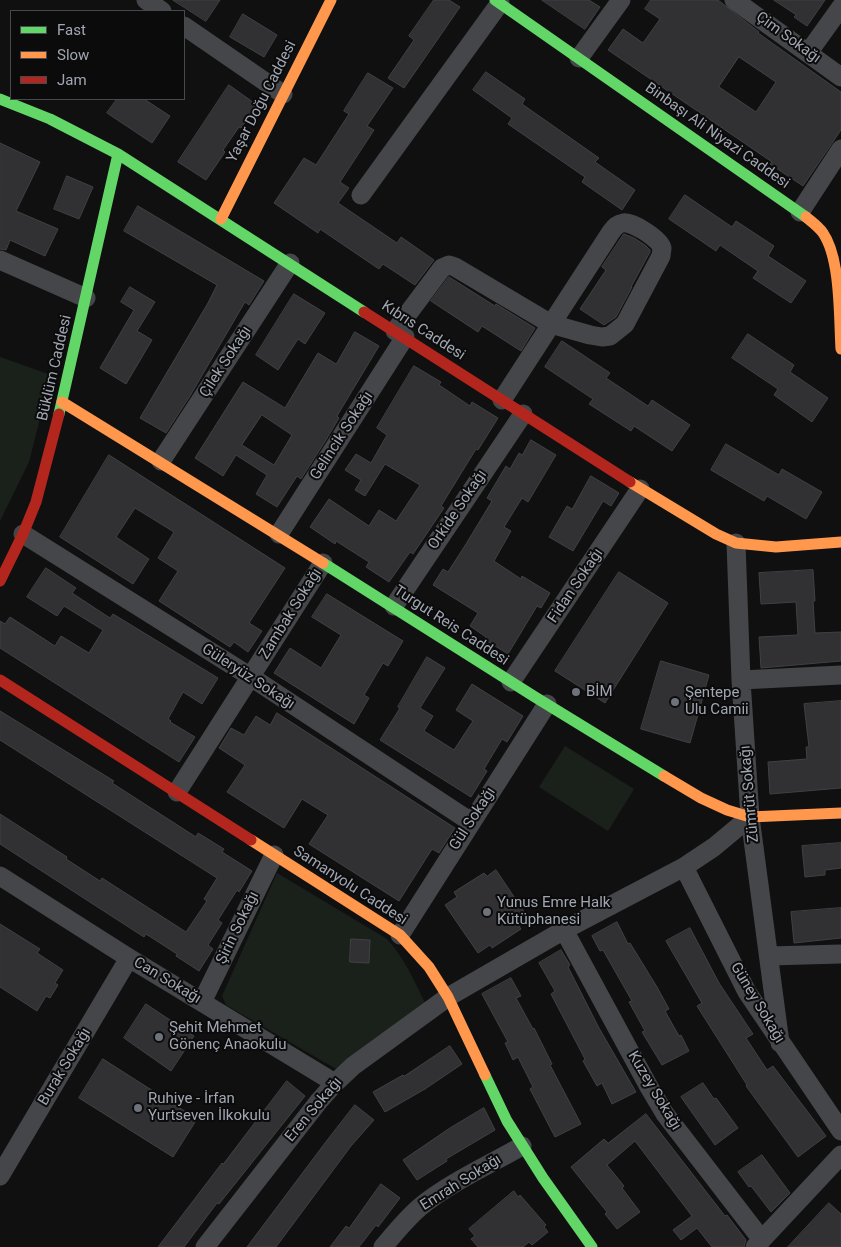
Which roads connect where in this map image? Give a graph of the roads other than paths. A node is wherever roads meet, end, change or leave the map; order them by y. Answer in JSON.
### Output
{"nodes":[{"id":1,"x":146,"y":0,"type":"edge"},
{"id":2,"x":331,"y":0,"type":"edge"},
{"id":3,"x":621,"y":0,"type":"edge"},
{"id":4,"x":734,"y":0,"type":"edge"},
{"id":5,"x":497,"y":2,"type":"edge"},
{"id":6,"x":841,"y":7,"type":"edge"},
{"id":7,"x":161,"y":10,"type":"edge"},
{"id":8,"x":185,"y":27,"type":"edge"},
{"id":9,"x":808,"y":53,"type":"junction"},
{"id":10,"x":579,"y":58,"type":"junction"},
{"id":11,"x":841,"y":77,"type":"edge"},
{"id":12,"x":283,"y":94,"type":"junction"},
{"id":13,"x":0,"y":99,"type":"edge"},
{"id":14,"x":841,"y":150,"type":"edge"},
{"id":15,"x":118,"y":154,"type":"junction"},
{"id":16,"x":361,"y":195,"type":"dead end"},
{"id":17,"x":800,"y":212,"type":"junction"},
{"id":18,"x":220,"y":219,"type":"junction"},
{"id":19,"x":824,"y":234,"type":"junction"},
{"id":20,"x":841,"y":246,"type":"edge"},
{"id":21,"x":0,"y":260,"type":"edge"},
{"id":22,"x":290,"y":263,"type":"junction"},
{"id":23,"x":86,"y":298,"type":"junction"},
{"id":24,"x":839,"y":306,"type":"edge"},
{"id":25,"x":551,"y":324,"type":"junction"},
{"id":26,"x":400,"y":334,"type":"junction"},
{"id":27,"x":841,"y":349,"type":"edge"},
{"id":28,"x":502,"y":400,"type":"junction"},
{"id":29,"x":62,"y":402,"type":"junction"},
{"id":30,"x":523,"y":414,"type":"junction"},
{"id":31,"x":161,"y":461,"type":"junction"},
{"id":32,"x":640,"y":489,"type":"junction"},
{"id":33,"x":23,"y":534,"type":"junction"},
{"id":34,"x":279,"y":534,"type":"junction"},
{"id":35,"x":841,"y":542,"type":"edge"},
{"id":36,"x":736,"y":544,"type":"junction"},
{"id":37,"x":324,"y":563,"type":"junction"},
{"id":38,"x":0,"y":581,"type":"edge"},
{"id":39,"x":394,"y":606,"type":"junction"},
{"id":40,"x":841,"y":675,"type":"edge"},
{"id":41,"x":251,"y":678,"type":"junction"},
{"id":42,"x":0,"y":680,"type":"edge"},
{"id":43,"x":741,"y":680,"type":"junction"},
{"id":44,"x":512,"y":682,"type":"junction"},
{"id":45,"x":547,"y":704,"type":"junction"},
{"id":46,"x":177,"y":792,"type":"junction"},
{"id":47,"x":841,"y":813,"type":"edge"},
{"id":48,"x":750,"y":818,"type":"junction"},
{"id":49,"x":471,"y":822,"type":"junction"},
{"id":50,"x":274,"y":855,"type":"junction"},
{"id":51,"x":684,"y":867,"type":"junction"},
{"id":52,"x":0,"y":876,"type":"edge"},
{"id":53,"x":564,"y":930,"type":"junction"},
{"id":54,"x":400,"y":935,"type":"junction"},
{"id":55,"x":841,"y":954,"type":"edge"},
{"id":56,"x":770,"y":956,"type":"junction"},
{"id":57,"x":129,"y":958,"type":"junction"},
{"id":58,"x":448,"y":997,"type":"junction"},
{"id":59,"x":202,"y":1002,"type":"junction"},
{"id":60,"x":780,"y":1043,"type":"junction"},
{"id":61,"x":335,"y":1082,"type":"junction"},
{"id":62,"x":841,"y":1132,"type":"edge"},
{"id":63,"x":522,"y":1146,"type":"junction"},
{"id":64,"x":841,"y":1155,"type":"edge"},
{"id":65,"x":0,"y":1176,"type":"edge"},
{"id":66,"x":758,"y":1244,"type":"edge"},
{"id":67,"x":205,"y":1247,"type":"edge"},
{"id":68,"x":383,"y":1247,"type":"edge"},
{"id":69,"x":592,"y":1247,"type":"edge"}],
"edges":[{"from":1,"to":7,"type":"street"},
{"from":2,"to":12,"type":"street","name":"Yaşar Doğu Caddesi"},
{"from":3,"to":10,"type":"street"},
{"from":4,"to":9,"type":"street","name":"Çim Sokağı"},
{"from":5,"to":10,"type":"street","name":"Binbaşı Ali Niyazi Caddesi"},
{"from":5,"to":16,"type":"street"},
{"from":6,"to":9,"type":"street"},
{"from":8,"to":12,"type":"street"},
{"from":9,"to":11,"type":"street","name":"Çim Sokağı"},
{"from":10,"to":17,"type":"street","name":"Binbaşı Ali Niyazi Caddesi"},
{"from":12,"to":18,"type":"street","name":"Yaşar Doğu Caddesi"},
{"from":13,"to":15,"type":"street","name":"Kıbrıs Caddesi"},
{"from":14,"to":17,"type":"street"},
{"from":15,"to":18,"type":"street","name":"Kıbrıs Caddesi"},
{"from":15,"to":23,"type":"street","name":"Büklüm Caddesi"},
{"from":17,"to":19,"type":"street","name":"Binbaşı Ali Niyazi Caddesi"},
{"from":18,"to":22,"type":"street","name":"Kıbrıs Caddesi"},
{"from":19,"to":20,"type":"street"},
{"from":19,"to":24,"type":"street","name":"Binbaşı Ali Niyazi Caddesi"},
{"from":21,"to":23,"type":"street"},
{"from":22,"to":26,"type":"street","name":"Kıbrıs Caddesi"},
{"from":22,"to":31,"type":"street","name":"Çilek Sokağı"},
{"from":23,"to":29,"type":"street","name":"Büklüm Caddesi"},
{"from":24,"to":27,"type":"street","name":"Binbaşı Ali Niyazi Caddesi"},
{"from":25,"to":25,"type":"street"},
{"from":25,"to":26,"type":"street","name":"Gelincik Sokağı"},
{"from":25,"to":28,"type":"street"},
{"from":26,"to":28,"type":"street","name":"Kıbrıs Caddesi"},
{"from":26,"to":34,"type":"street","name":"Gelincik Sokağı"},
{"from":28,"to":30,"type":"street","name":"Kıbrıs Caddesi"},
{"from":29,"to":31,"type":"street","name":"Turgut Reis Caddesi"},
{"from":29,"to":33,"type":"street","name":"Büklüm Caddesi"},
{"from":30,"to":32,"type":"street","name":"Kıbrıs Caddesi"},
{"from":30,"to":39,"type":"street","name":"Orkide Sokağı"},
{"from":31,"to":34,"type":"street","name":"Turgut Reis Caddesi"},
{"from":32,"to":36,"type":"street","name":"Kıbrıs Caddesi"},
{"from":32,"to":44,"type":"street","name":"Fidan Sokağı"},
{"from":33,"to":38,"type":"street","name":"Büklüm Caddesi"},
{"from":33,"to":41,"type":"street","name":"Güleryüz Sokağı"},
{"from":34,"to":37,"type":"street","name":"Turgut Reis Caddesi"},
{"from":35,"to":36,"type":"street","name":"Kıbrıs Caddesi"},
{"from":36,"to":43,"type":"street","name":"Zümrüt Sokağı"},
{"from":37,"to":39,"type":"street","name":"Turgut Reis Caddesi"},
{"from":37,"to":41,"type":"street","name":"Zambak Sokağı"},
{"from":39,"to":44,"type":"street","name":"Turgut Reis Caddesi"},
{"from":40,"to":43,"type":"street"},
{"from":41,"to":46,"type":"street","name":"Zambak Sokağı"},
{"from":41,"to":49,"type":"street","name":"Güleryüz Sokağı"},
{"from":42,"to":46,"type":"street","name":"Samanyolu Caddesi"},
{"from":43,"to":48,"type":"street","name":"Zümrüt Sokağı"},
{"from":44,"to":45,"type":"street","name":"Turgut Reis Caddesi"},
{"from":45,"to":48,"type":"street","name":"Turgut Reis Caddesi"},
{"from":45,"to":49,"type":"street","name":"Gül Sokağı"},
{"from":46,"to":50,"type":"street","name":"Samanyolu Caddesi"},
{"from":47,"to":48,"type":"street","name":"Turgut Reis Caddesi"},
{"from":48,"to":51,"type":"street","name":"Eren Sokağı"},
{"from":48,"to":56,"type":"street","name":"Zümrüt Sokağı"},
{"from":49,"to":54,"type":"street","name":"Gül Sokağı"},
{"from":50,"to":54,"type":"street","name":"Samanyolu Caddesi"},
{"from":50,"to":59,"type":"street","name":"Şirin Sokağı"},
{"from":51,"to":53,"type":"street","name":"Eren Sokağı"},
{"from":51,"to":60,"type":"street","name":"Güney Sokağı"},
{"from":52,"to":57,"type":"street","name":"Can Sokağı"},
{"from":53,"to":58,"type":"street","name":"Eren Sokağı"},
{"from":53,"to":66,"type":"street","name":"Kuzey Sokağı"},
{"from":54,"to":58,"type":"street","name":"Samanyolu Caddesi"},
{"from":55,"to":56,"type":"street"},
{"from":56,"to":60,"type":"street","name":"Zümrüt Sokağı"},
{"from":57,"to":59,"type":"street","name":"Can Sokağı"},
{"from":57,"to":65,"type":"street","name":"Burak Sokağı"},
{"from":58,"to":61,"type":"street","name":"Eren Sokağı"},
{"from":58,"to":63,"type":"street","name":"Samanyolu Caddesi"},
{"from":59,"to":61,"type":"street","name":"Can Sokağı"},
{"from":60,"to":62,"type":"street","name":"Güney Sokağı"},
{"from":61,"to":67,"type":"street","name":"Eren Sokağı"},
{"from":63,"to":68,"type":"street","name":"Emrah Sokağı"},
{"from":63,"to":69,"type":"street","name":"Samanyolu Caddesi"},
{"from":64,"to":66,"type":"street"}]}
